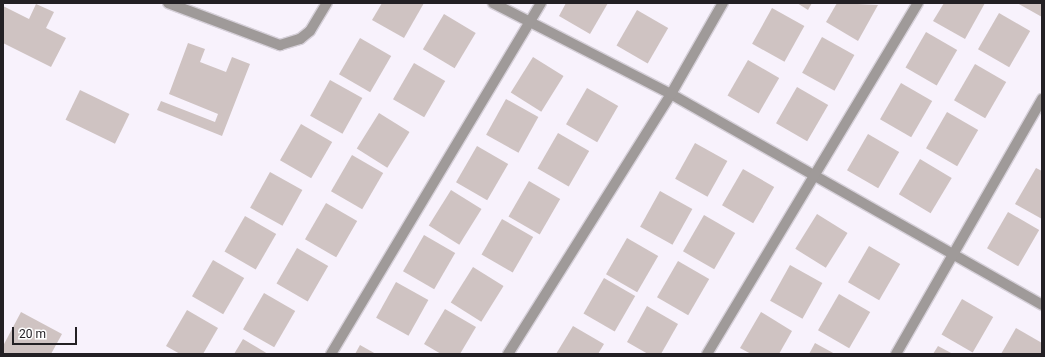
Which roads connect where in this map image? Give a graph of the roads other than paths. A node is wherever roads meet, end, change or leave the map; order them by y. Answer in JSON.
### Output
{"nodes":[{"id":1,"x":168,"y":3,"type":"edge"},
{"id":2,"x":328,"y":3,"type":"edge"},
{"id":3,"x":493,"y":3,"type":"edge"},
{"id":4,"x":541,"y":3,"type":"edge"},
{"id":5,"x":723,"y":3,"type":"edge"},
{"id":6,"x":918,"y":3,"type":"edge"},
{"id":7,"x":530,"y":22,"type":"junction"},
{"id":8,"x":671,"y":94,"type":"junction"},
{"id":9,"x":1042,"y":99,"type":"edge"},
{"id":10,"x":812,"y":175,"type":"junction"},
{"id":11,"x":952,"y":255,"type":"junction"},
{"id":12,"x":1042,"y":305,"type":"edge"},
{"id":13,"x":331,"y":354,"type":"edge"},
{"id":14,"x":508,"y":354,"type":"edge"},
{"id":15,"x":707,"y":354,"type":"edge"},
{"id":16,"x":896,"y":354,"type":"edge"}],
"edges":[{"from":1,"to":2,"type":"street"},
{"from":3,"to":7,"type":"street"},
{"from":4,"to":7,"type":"street"},
{"from":5,"to":8,"type":"street"},
{"from":6,"to":10,"type":"street"},
{"from":7,"to":8,"type":"street"},
{"from":7,"to":13,"type":"street"},
{"from":8,"to":10,"type":"street"},
{"from":8,"to":14,"type":"street"},
{"from":9,"to":11,"type":"street"},
{"from":10,"to":11,"type":"street"},
{"from":10,"to":15,"type":"street"},
{"from":11,"to":12,"type":"street"},
{"from":11,"to":16,"type":"street"}]}
